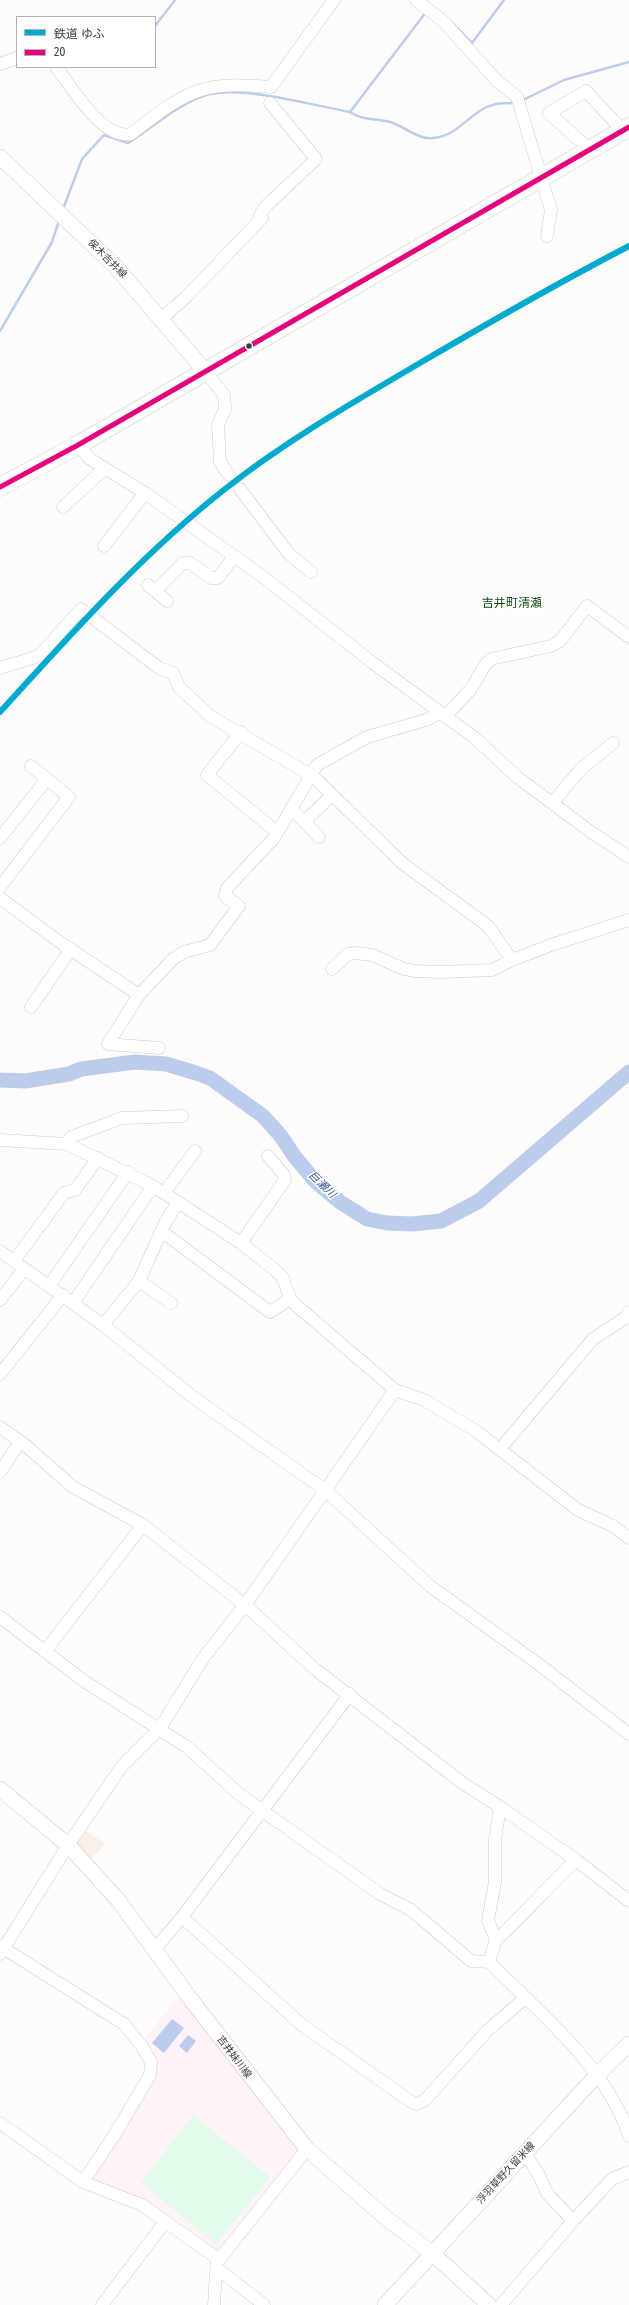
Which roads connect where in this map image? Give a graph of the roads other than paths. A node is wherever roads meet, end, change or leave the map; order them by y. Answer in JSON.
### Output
{"nodes":[{"id":1,"x":334,"y":0,"type":"edge"},
{"id":2,"x":416,"y":0,"type":"edge"},
{"id":3,"x":16,"y":58,"type":"edge"},
{"id":4,"x":0,"y":64,"type":"edge"},
{"id":5,"x":57,"y":68,"type":"edge"},
{"id":6,"x":270,"y":103,"type":"dead end"},
{"id":7,"x":626,"y":129,"type":"edge"},
{"id":8,"x":590,"y":150,"type":"junction"},
{"id":9,"x":0,"y":157,"type":"edge"},
{"id":10,"x":543,"y":177,"type":"junction"},
{"id":11,"x":547,"y":236,"type":"dead end"},
{"id":12,"x":161,"y":318,"type":"junction"},
{"id":13,"x":205,"y":371,"type":"junction"},
{"id":14,"x":78,"y":445,"type":"junction"},
{"id":15,"x":105,"y":468,"type":"junction"},
{"id":16,"x":229,"y":475,"type":"dead end"},
{"id":17,"x":0,"y":487,"type":"edge"},
{"id":18,"x":240,"y":489,"type":"dead end"},
{"id":19,"x":145,"y":493,"type":"junction"},
{"id":20,"x":63,"y":506,"type":"dead end"},
{"id":21,"x":104,"y":546,"type":"dead end"},
{"id":22,"x":234,"y":556,"type":"junction"},
{"id":23,"x":311,"y":572,"type":"dead end"},
{"id":24,"x":167,"y":601,"type":"dead end"},
{"id":25,"x":629,"y":637,"type":"edge"},
{"id":26,"x":0,"y":668,"type":"edge"},
{"id":27,"x":442,"y":715,"type":"junction"},
{"id":28,"x":241,"y":732,"type":"junction"},
{"id":29,"x":613,"y":743,"type":"dead end"},
{"id":30,"x":31,"y":766,"type":"dead end"},
{"id":31,"x":312,"y":772,"type":"junction"},
{"id":32,"x":47,"y":779,"type":"junction"},
{"id":33,"x":332,"y":795,"type":"junction"},
{"id":34,"x":552,"y":803,"type":"junction"},
{"id":35,"x":291,"y":808,"type":"junction"},
{"id":36,"x":304,"y":822,"type":"junction"},
{"id":37,"x":277,"y":832,"type":"junction"},
{"id":38,"x":319,"y":837,"type":"dead end"},
{"id":39,"x":0,"y":838,"type":"edge"},
{"id":40,"x":629,"y":857,"type":"edge"},
{"id":41,"x":0,"y":887,"type":"edge"},
{"id":42,"x":0,"y":898,"type":"edge"},
{"id":43,"x":629,"y":920,"type":"edge"},
{"id":44,"x":71,"y":949,"type":"junction"},
{"id":45,"x":512,"y":960,"type":"junction"},
{"id":46,"x":332,"y":969,"type":"dead end"},
{"id":47,"x":139,"y":995,"type":"junction"},
{"id":48,"x":31,"y":1007,"type":"dead end"},
{"id":49,"x":159,"y":1048,"type":"dead end"},
{"id":50,"x":182,"y":1116,"type":"dead end"},
{"id":51,"x":0,"y":1140,"type":"edge"},
{"id":52,"x":67,"y":1144,"type":"junction"},
{"id":53,"x":195,"y":1151,"type":"dead end"},
{"id":54,"x":268,"y":1156,"type":"dead end"},
{"id":55,"x":98,"y":1158,"type":"junction"},
{"id":56,"x":128,"y":1172,"type":"junction"},
{"id":57,"x":153,"y":1186,"type":"junction"},
{"id":58,"x":164,"y":1193,"type":"junction"},
{"id":59,"x":178,"y":1202,"type":"junction"},
{"id":60,"x":160,"y":1233,"type":"junction"},
{"id":61,"x":241,"y":1243,"type":"junction"},
{"id":62,"x":0,"y":1251,"type":"edge"},
{"id":63,"x":14,"y":1261,"type":"junction"},
{"id":64,"x":24,"y":1269,"type":"junction"},
{"id":65,"x":139,"y":1280,"type":"junction"},
{"id":66,"x":49,"y":1286,"type":"junction"},
{"id":67,"x":63,"y":1295,"type":"junction"},
{"id":68,"x":290,"y":1299,"type":"junction"},
{"id":69,"x":0,"y":1300,"type":"edge"},
{"id":70,"x":73,"y":1303,"type":"junction"},
{"id":71,"x":171,"y":1303,"type":"dead end"},
{"id":72,"x":629,"y":1312,"type":"edge"},
{"id":73,"x":103,"y":1325,"type":"junction"},
{"id":74,"x":0,"y":1374,"type":"edge"},
{"id":75,"x":395,"y":1390,"type":"junction"},
{"id":76,"x":0,"y":1427,"type":"edge"},
{"id":77,"x":20,"y":1442,"type":"junction"},
{"id":78,"x":500,"y":1449,"type":"junction"},
{"id":79,"x":0,"y":1472,"type":"edge"},
{"id":80,"x":325,"y":1490,"type":"junction"},
{"id":81,"x":143,"y":1525,"type":"junction"},
{"id":82,"x":629,"y":1538,"type":"edge"},
{"id":83,"x":245,"y":1605,"type":"junction"},
{"id":84,"x":0,"y":1617,"type":"edge"},
{"id":85,"x":46,"y":1651,"type":"junction"},
{"id":86,"x":350,"y":1694,"type":"junction"},
{"id":87,"x":160,"y":1728,"type":"junction"},
{"id":88,"x":629,"y":1734,"type":"edge"},
{"id":89,"x":0,"y":1789,"type":"edge"},
{"id":90,"x":500,"y":1807,"type":"junction"},
{"id":91,"x":262,"y":1810,"type":"junction"},
{"id":92,"x":68,"y":1845,"type":"junction"},
{"id":93,"x":576,"y":1860,"type":"junction"},
{"id":94,"x":629,"y":1901,"type":"edge"},
{"id":95,"x":182,"y":1917,"type":"junction"},
{"id":96,"x":496,"y":1940,"type":"junction"},
{"id":97,"x":1,"y":1949,"type":"edge"},
{"id":98,"x":154,"y":1949,"type":"junction"},
{"id":99,"x":489,"y":1962,"type":"junction"},
{"id":100,"x":525,"y":1998,"type":"junction"},
{"id":101,"x":629,"y":2044,"type":"edge"},
{"id":102,"x":596,"y":2076,"type":"junction"},
{"id":103,"x":0,"y":2123,"type":"edge"},
{"id":104,"x":629,"y":2136,"type":"edge"},
{"id":105,"x":306,"y":2149,"type":"junction"},
{"id":106,"x":524,"y":2153,"type":"junction"},
{"id":107,"x":629,"y":2172,"type":"edge"},
{"id":108,"x":83,"y":2182,"type":"junction"},
{"id":109,"x":573,"y":2221,"type":"junction"},
{"id":110,"x":165,"y":2222,"type":"junction"},
{"id":111,"x":432,"y":2253,"type":"junction"},
{"id":112,"x":218,"y":2265,"type":"junction"},
{"id":113,"x":102,"y":2305,"type":"edge"},
{"id":114,"x":214,"y":2305,"type":"edge"},
{"id":115,"x":264,"y":2305,"type":"edge"},
{"id":116,"x":385,"y":2305,"type":"edge"},
{"id":117,"x":489,"y":2305,"type":"edge"},
{"id":118,"x":501,"y":2305,"type":"edge"}],
"edges":[{"from":1,"to":5,"type":"street"},
{"from":2,"to":10,"type":"street"},
{"from":3,"to":4,"type":"street"},
{"from":6,"to":12,"type":"street"},
{"from":7,"to":8,"type":"highway"},
{"from":7,"to":8,"type":"street"},
{"from":8,"to":10,"type":"highway"},
{"from":9,"to":12,"type":"main road","name":"保木吉井線"},
{"from":10,"to":11,"type":"street"},
{"from":10,"to":13,"type":"highway"},
{"from":12,"to":13,"type":"main road","name":"保木吉井線"},
{"from":13,"to":14,"type":"highway"},
{"from":13,"to":16,"type":"street"},
{"from":14,"to":15,"type":"street"},
{"from":14,"to":17,"type":"highway"},
{"from":15,"to":19,"type":"street"},
{"from":15,"to":20,"type":"street"},
{"from":18,"to":23,"type":"street"},
{"from":19,"to":21,"type":"street"},
{"from":19,"to":22,"type":"street"},
{"from":22,"to":24,"type":"street"},
{"from":22,"to":27,"type":"street"},
{"from":25,"to":27,"type":"street"},
{"from":26,"to":28,"type":"street"},
{"from":27,"to":31,"type":"street"},
{"from":27,"to":34,"type":"street"},
{"from":28,"to":31,"type":"street"},
{"from":28,"to":37,"type":"street"},
{"from":29,"to":34,"type":"street"},
{"from":30,"to":32,"type":"street"},
{"from":31,"to":33,"type":"street"},
{"from":31,"to":35,"type":"street"},
{"from":32,"to":39,"type":"street"},
{"from":32,"to":41,"type":"street"},
{"from":33,"to":36,"type":"street"},
{"from":33,"to":45,"type":"street"},
{"from":34,"to":40,"type":"street"},
{"from":35,"to":36,"type":"street"},
{"from":35,"to":37,"type":"street"},
{"from":36,"to":38,"type":"street"},
{"from":37,"to":47,"type":"street"},
{"from":42,"to":44,"type":"street"},
{"from":43,"to":45,"type":"street"},
{"from":44,"to":47,"type":"street"},
{"from":44,"to":48,"type":"street"},
{"from":45,"to":46,"type":"street"},
{"from":47,"to":49,"type":"street"},
{"from":50,"to":52,"type":"street"},
{"from":51,"to":52,"type":"street"},
{"from":52,"to":55,"type":"street"},
{"from":53,"to":58,"type":"street"},
{"from":54,"to":61,"type":"street"},
{"from":55,"to":56,"type":"street"},
{"from":55,"to":63,"type":"street"},
{"from":56,"to":57,"type":"street"},
{"from":56,"to":66,"type":"street"},
{"from":57,"to":58,"type":"street"},
{"from":57,"to":70,"type":"street"},
{"from":58,"to":59,"type":"street"},
{"from":59,"to":60,"type":"street"},
{"from":59,"to":61,"type":"street"},
{"from":60,"to":65,"type":"street"},
{"from":60,"to":68,"type":"street"},
{"from":61,"to":68,"type":"street"},
{"from":62,"to":63,"type":"street"},
{"from":63,"to":64,"type":"street"},
{"from":64,"to":66,"type":"street"},
{"from":64,"to":69,"type":"street"},
{"from":65,"to":71,"type":"street"},
{"from":65,"to":73,"type":"street"},
{"from":66,"to":67,"type":"street"},
{"from":67,"to":70,"type":"street"},
{"from":67,"to":74,"type":"street"},
{"from":68,"to":75,"type":"street"},
{"from":70,"to":73,"type":"street"},
{"from":72,"to":78,"type":"street"},
{"from":73,"to":80,"type":"street"},
{"from":75,"to":78,"type":"street"},
{"from":75,"to":80,"type":"street"},
{"from":76,"to":77,"type":"street"},
{"from":77,"to":79,"type":"street"},
{"from":77,"to":81,"type":"street"},
{"from":78,"to":82,"type":"street"},
{"from":80,"to":83,"type":"street"},
{"from":80,"to":88,"type":"street"},
{"from":81,"to":83,"type":"street"},
{"from":81,"to":85,"type":"street"},
{"from":83,"to":86,"type":"street"},
{"from":83,"to":87,"type":"street"},
{"from":84,"to":85,"type":"street"},
{"from":85,"to":87,"type":"street"},
{"from":86,"to":90,"type":"street"},
{"from":86,"to":91,"type":"street"},
{"from":87,"to":91,"type":"street"},
{"from":87,"to":92,"type":"street"},
{"from":89,"to":92,"type":"main road","name":"吉井妹川線"},
{"from":90,"to":93,"type":"street"},
{"from":90,"to":96,"type":"street"},
{"from":91,"to":95,"type":"street"},
{"from":91,"to":99,"type":"street"},
{"from":92,"to":97,"type":"street"},
{"from":92,"to":98,"type":"main road","name":"吉井妹川線"},
{"from":93,"to":94,"type":"street"},
{"from":93,"to":96,"type":"street"},
{"from":95,"to":98,"type":"street"},
{"from":95,"to":100,"type":"street"},
{"from":96,"to":99,"type":"street"},
{"from":97,"to":108,"type":"street"},
{"from":98,"to":105,"type":"main road","name":"吉井妹川線"},
{"from":99,"to":100,"type":"street"},
{"from":100,"to":102,"type":"street"},
{"from":101,"to":102,"type":"main road","name":"浮羽草野久留米線"},
{"from":102,"to":104,"type":"street"},
{"from":102,"to":106,"type":"main road","name":"浮羽草野久留米線"},
{"from":103,"to":108,"type":"street"},
{"from":105,"to":111,"type":"main road","name":"吉井妹川線"},
{"from":105,"to":112,"type":"street"},
{"from":106,"to":109,"type":"street"},
{"from":106,"to":111,"type":"main road","name":"浮羽草野久留米線"},
{"from":107,"to":109,"type":"street"},
{"from":108,"to":110,"type":"street"},
{"from":109,"to":118,"type":"street"},
{"from":110,"to":112,"type":"street"},
{"from":110,"to":113,"type":"street"},
{"from":111,"to":116,"type":"main road","name":"浮羽草野久留米線"},
{"from":111,"to":117,"type":"main road","name":"吉井妹川線"},
{"from":112,"to":114,"type":"street"},
{"from":112,"to":115,"type":"street"}]}
